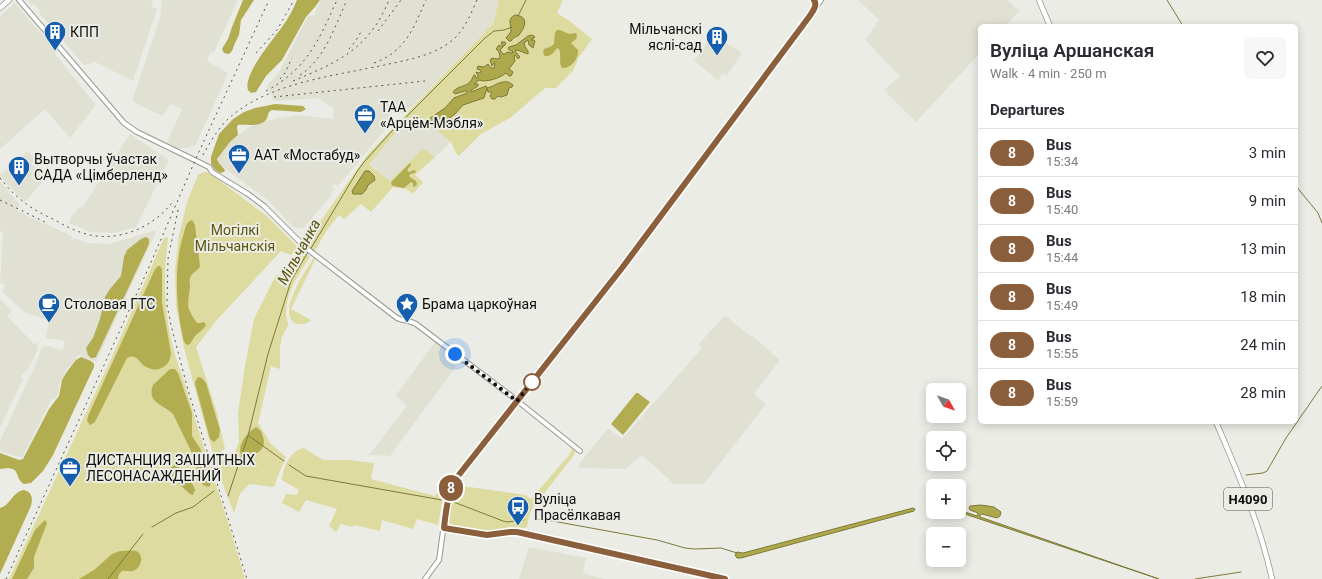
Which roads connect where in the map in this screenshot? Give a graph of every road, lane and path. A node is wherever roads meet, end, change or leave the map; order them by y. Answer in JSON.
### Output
{"nodes":[{"id":1,"x":9,"y":0,"type":"edge"},
{"id":2,"x":18,"y":0,"type":"edge"},
{"id":3,"x":821,"y":0,"type":"edge"},
{"id":4,"x":1039,"y":0,"type":"edge"},
{"id":5,"x":0,"y":8,"type":"edge"},
{"id":6,"x":1049,"y":24,"type":"edge"},
{"id":7,"x":517,"y":401,"type":"junction"},
{"id":8,"x":1217,"y":424,"type":"edge"},
{"id":9,"x":580,"y":451,"type":"dead end"},
{"id":10,"x":444,"y":528,"type":"junction"},
{"id":11,"x":425,"y":579,"type":"edge"},
{"id":12,"x":725,"y":579,"type":"edge"},
{"id":13,"x":1272,"y":579,"type":"edge"}],
"edges":[{"from":1,"to":5,"type":"main road"},
{"from":2,"to":7,"type":"street"},
{"from":3,"to":7,"type":"street"},
{"from":4,"to":6,"type":"main road"},
{"from":7,"to":9,"type":"street"},
{"from":7,"to":10,"type":"street"},
{"from":8,"to":13,"type":"main road","number":"Н4090"},
{"from":10,"to":11,"type":"street"},
{"from":10,"to":12,"type":"street"}]}
